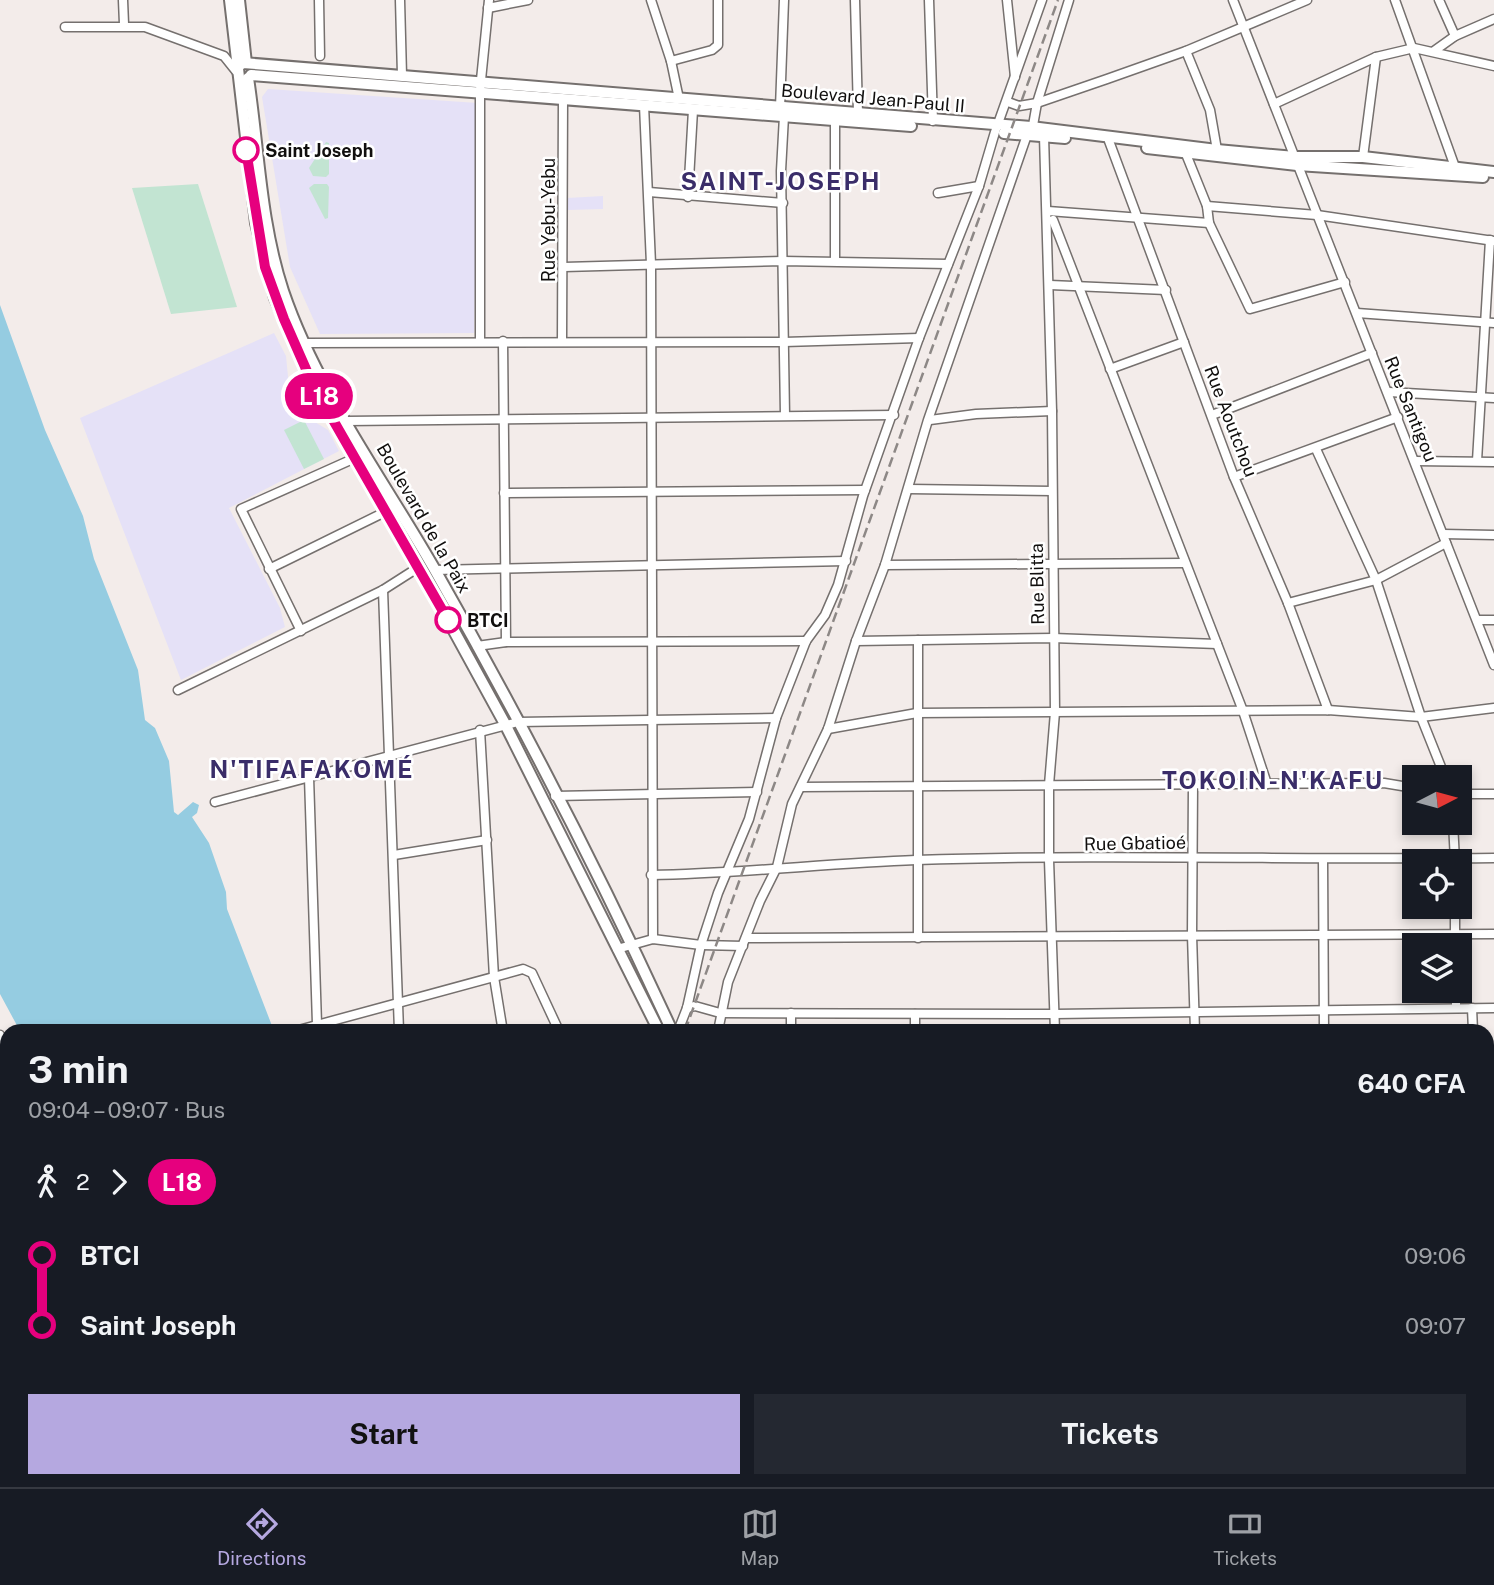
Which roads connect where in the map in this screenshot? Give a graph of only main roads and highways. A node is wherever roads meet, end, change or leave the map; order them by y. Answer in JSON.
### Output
{"nodes":[{"id":1,"x":230,"y":0,"type":"edge"},
{"id":2,"x":239,"y":0,"type":"edge"},
{"id":3,"x":244,"y":71,"type":"junction"},
{"id":4,"x":480,"y":86,"type":"junction"},
{"id":5,"x":782,"y":112,"type":"junction"},
{"id":6,"x":996,"y":128,"type":"junction"},
{"id":7,"x":1034,"y":133,"type":"junction"},
{"id":8,"x":1296,"y":161,"type":"junction"},
{"id":9,"x":1494,"y":172,"type":"edge"},
{"id":10,"x":1494,"y":178,"type":"edge"},
{"id":11,"x":341,"y":423,"type":"junction"},
{"id":12,"x":655,"y":1024,"type":"edge"},
{"id":13,"x":669,"y":1024,"type":"edge"}],
"edges":[{"from":1,"to":3,"type":"main road","name":"Boulevard de la Paix"},
{"from":2,"to":3,"type":"main road","name":"Boulevard de la Paix"},
{"from":3,"to":4,"type":"main road","name":"Boulevard Jean-Paul II"},
{"from":3,"to":4,"type":"main road","name":"Boulevard Jean-Paul II"},
{"from":3,"to":11,"type":"main road","name":"Boulevard de la Paix"},
{"from":3,"to":11,"type":"main road","name":"Boulevard de la Paix"},
{"from":4,"to":5,"type":"main road","name":"Boulevard Jean-Paul II"},
{"from":4,"to":5,"type":"main road","name":"Boulevard Jean-Paul II"},
{"from":5,"to":6,"type":"main road","name":"Boulevard Jean-Paul II"},
{"from":5,"to":6,"type":"main road","name":"Boulevard Jean-Paul II"},
{"from":6,"to":7,"type":"main road","name":"Boulevard Jean-Paul II"},
{"from":7,"to":8,"type":"main road","name":"Boulevard Jean-Paul II"},
{"from":7,"to":8,"type":"main road","name":"Boulevard Jean-Paul II"},
{"from":8,"to":9,"type":"main road","name":"Boulevard Jean-Paul II"},
{"from":8,"to":10,"type":"main road","name":"Boulevard Jean-Paul II"},
{"from":11,"to":12,"type":"main road","name":"Boulevard de la Paix"},
{"from":11,"to":13,"type":"main road","name":"Boulevard de la Paix"}]}
